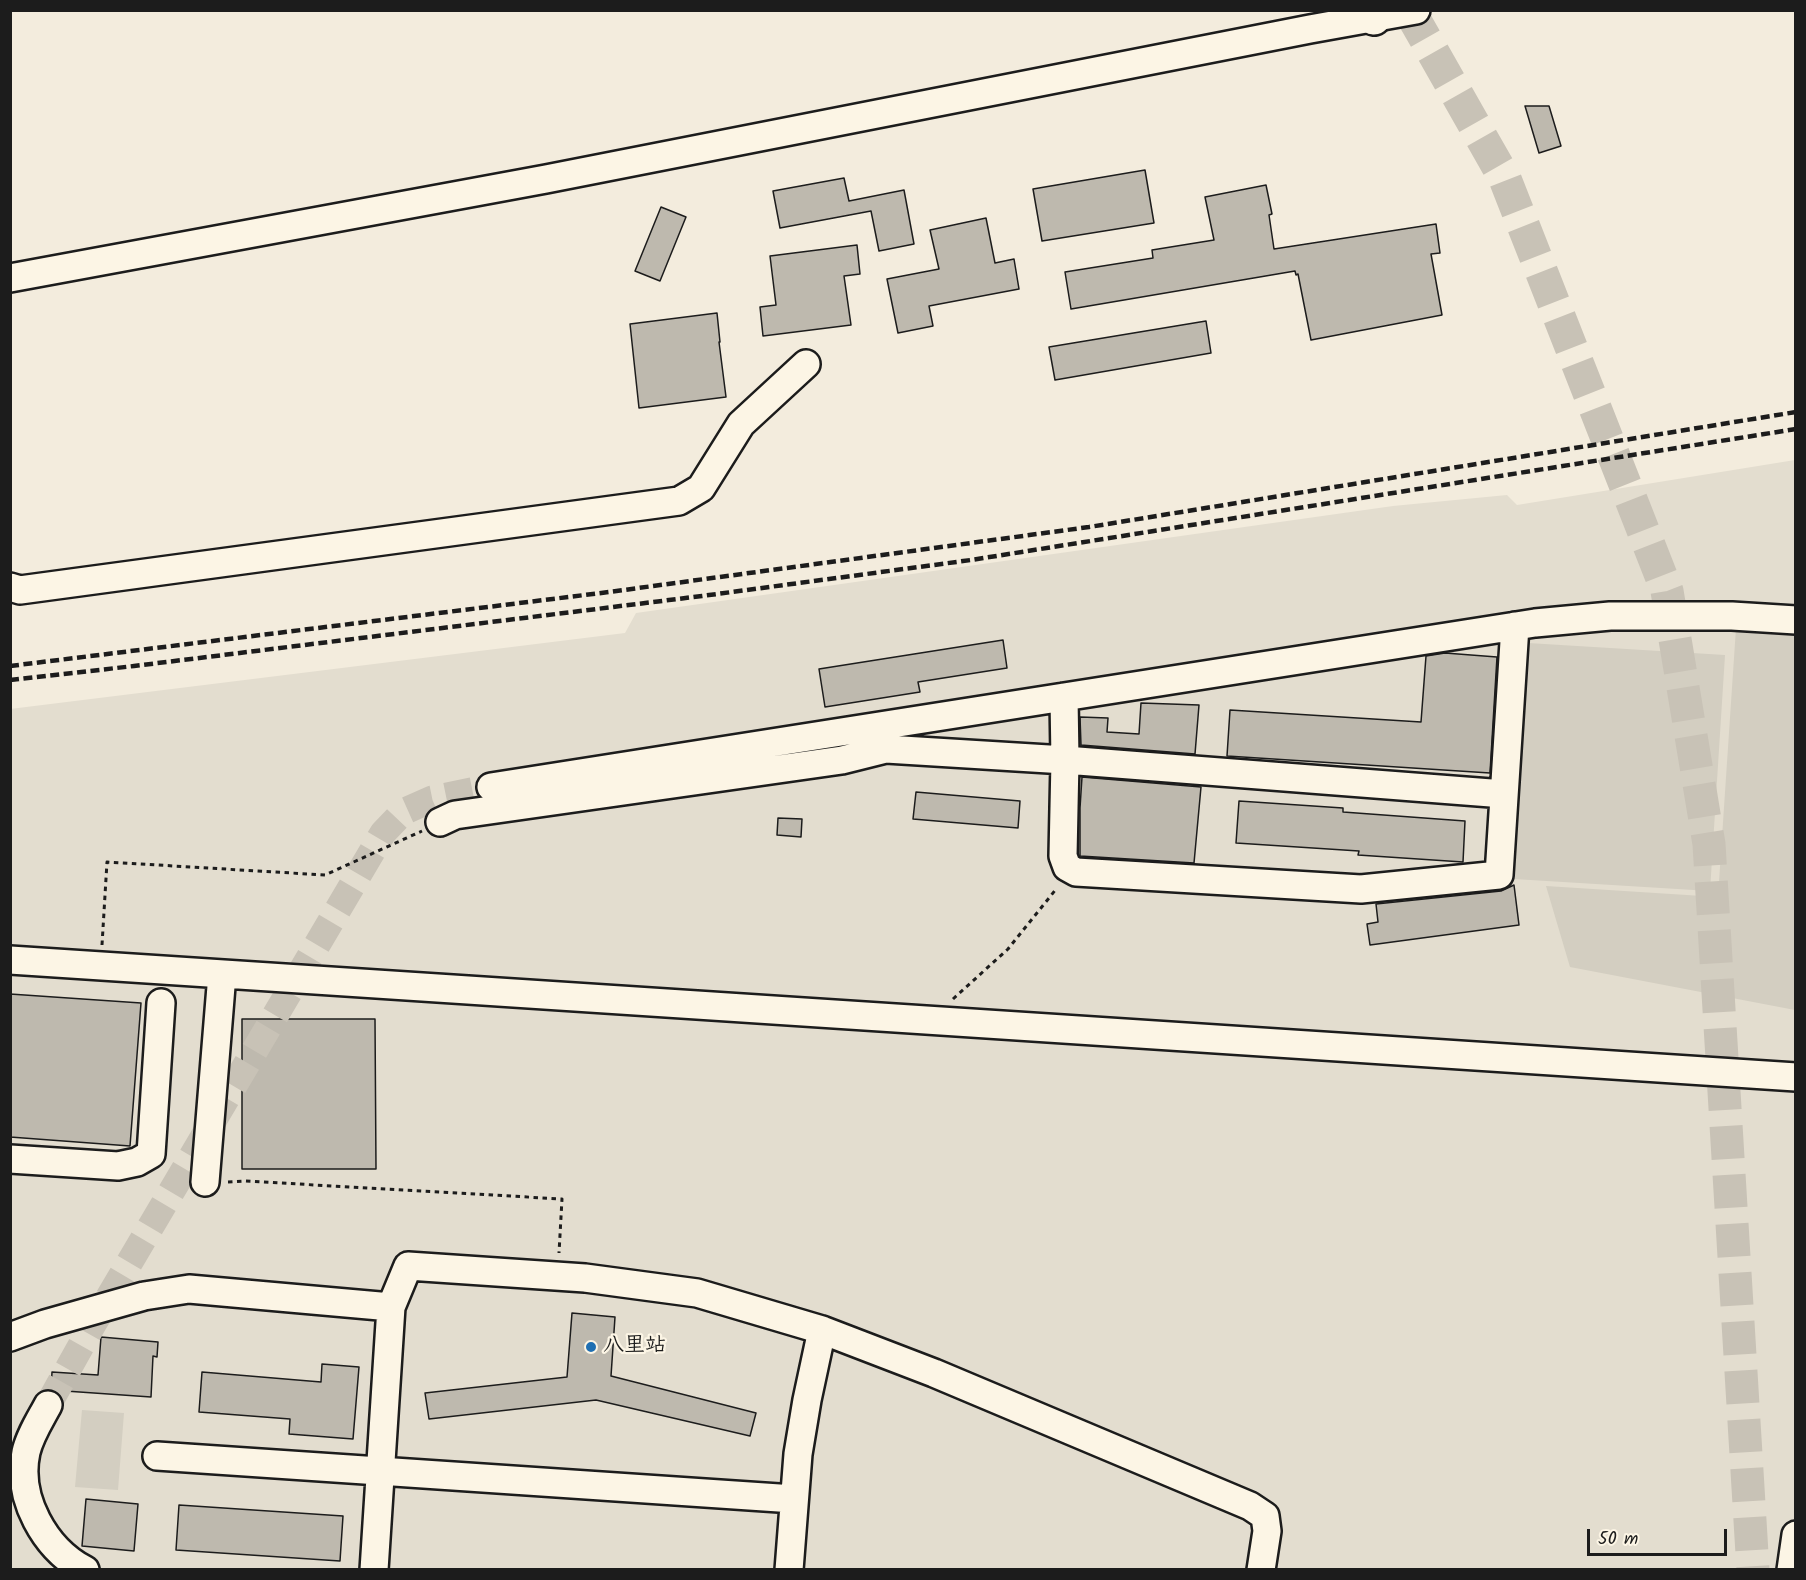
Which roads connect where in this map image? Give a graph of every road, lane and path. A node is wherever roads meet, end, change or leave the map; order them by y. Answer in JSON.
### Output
{"nodes":[{"id":1,"x":1416,"y":10,"type":"edge"},
{"id":2,"x":1373,"y":14,"type":"edge"},
{"id":3,"x":10,"y":278,"type":"edge"},
{"id":4,"x":806,"y":364,"type":"dead end"},
{"id":5,"x":10,"y":587,"type":"edge"},
{"id":6,"x":1796,"y":620,"type":"edge"},
{"id":7,"x":1515,"y":627,"type":"junction"},
{"id":8,"x":1064,"y":697,"type":"junction"},
{"id":9,"x":884,"y":737,"type":"junction"},
{"id":10,"x":1065,"y":760,"type":"junction"},
{"id":11,"x":491,"y":787,"type":"tunnel mouth"},
{"id":12,"x":1504,"y":794,"type":"junction"},
{"id":13,"x":440,"y":822,"type":"joint"},
{"id":14,"x":1067,"y":867,"type":"junction"},
{"id":15,"x":10,"y":960,"type":"edge"},
{"id":16,"x":100,"y":966,"type":"junction"},
{"id":17,"x":222,"y":974,"type":"junction"},
{"id":18,"x":161,"y":1003,"type":"dead end"},
{"id":19,"x":932,"y":1020,"type":"junction"},
{"id":20,"x":1796,"y":1077,"type":"edge"},
{"id":21,"x":10,"y":1159,"type":"edge"},
{"id":22,"x":206,"y":1182,"type":"joint"},
{"id":23,"x":558,"y":1276,"type":"junction"},
{"id":24,"x":391,"y":1307,"type":"junction"},
{"id":25,"x":822,"y":1330,"type":"junction"},
{"id":26,"x":10,"y":1337,"type":"edge"},
{"id":27,"x":48,"y":1405,"type":"tunnel mouth"},
{"id":28,"x":158,"y":1456,"type":"dead end"},
{"id":29,"x":380,"y":1470,"type":"junction"},
{"id":30,"x":794,"y":1499,"type":"junction"},
{"id":31,"x":1796,"y":1535,"type":"edge"},
{"id":32,"x":85,"y":1569,"type":"edge"},
{"id":33,"x":374,"y":1569,"type":"edge"},
{"id":34,"x":789,"y":1569,"type":"edge"},
{"id":35,"x":1261,"y":1569,"type":"edge"},
{"id":36,"x":1791,"y":1569,"type":"edge"}],
"edges":[{"from":1,"to":2,"type":"street"},
{"from":2,"to":3,"type":"street"},
{"from":4,"to":5,"type":"street"},
{"from":6,"to":7,"type":"street"},
{"from":7,"to":8,"type":"street"},
{"from":7,"to":12,"type":"street"},
{"from":8,"to":9,"type":"street"},
{"from":8,"to":10,"type":"street"},
{"from":9,"to":10,"type":"street"},
{"from":9,"to":11,"type":"street"},
{"from":9,"to":13,"type":"street"},
{"from":10,"to":12,"type":"street"},
{"from":10,"to":14,"type":"street"},
{"from":12,"to":14,"type":"street"},
{"from":13,"to":16,"type":"path"},
{"from":14,"to":19,"type":"path"},
{"from":15,"to":16,"type":"street"},
{"from":16,"to":17,"type":"street"},
{"from":17,"to":19,"type":"street"},
{"from":17,"to":22,"type":"street"},
{"from":18,"to":21,"type":"street"},
{"from":19,"to":20,"type":"street"},
{"from":22,"to":23,"type":"path"},
{"from":23,"to":24,"type":"street"},
{"from":23,"to":25,"type":"street"},
{"from":24,"to":26,"type":"street"},
{"from":24,"to":29,"type":"street"},
{"from":25,"to":30,"type":"street"},
{"from":25,"to":35,"type":"street"},
{"from":27,"to":32,"type":"street"},
{"from":28,"to":29,"type":"street"},
{"from":29,"to":30,"type":"street"},
{"from":29,"to":33,"type":"street"},
{"from":30,"to":34,"type":"street"},
{"from":31,"to":36,"type":"street"}]}
